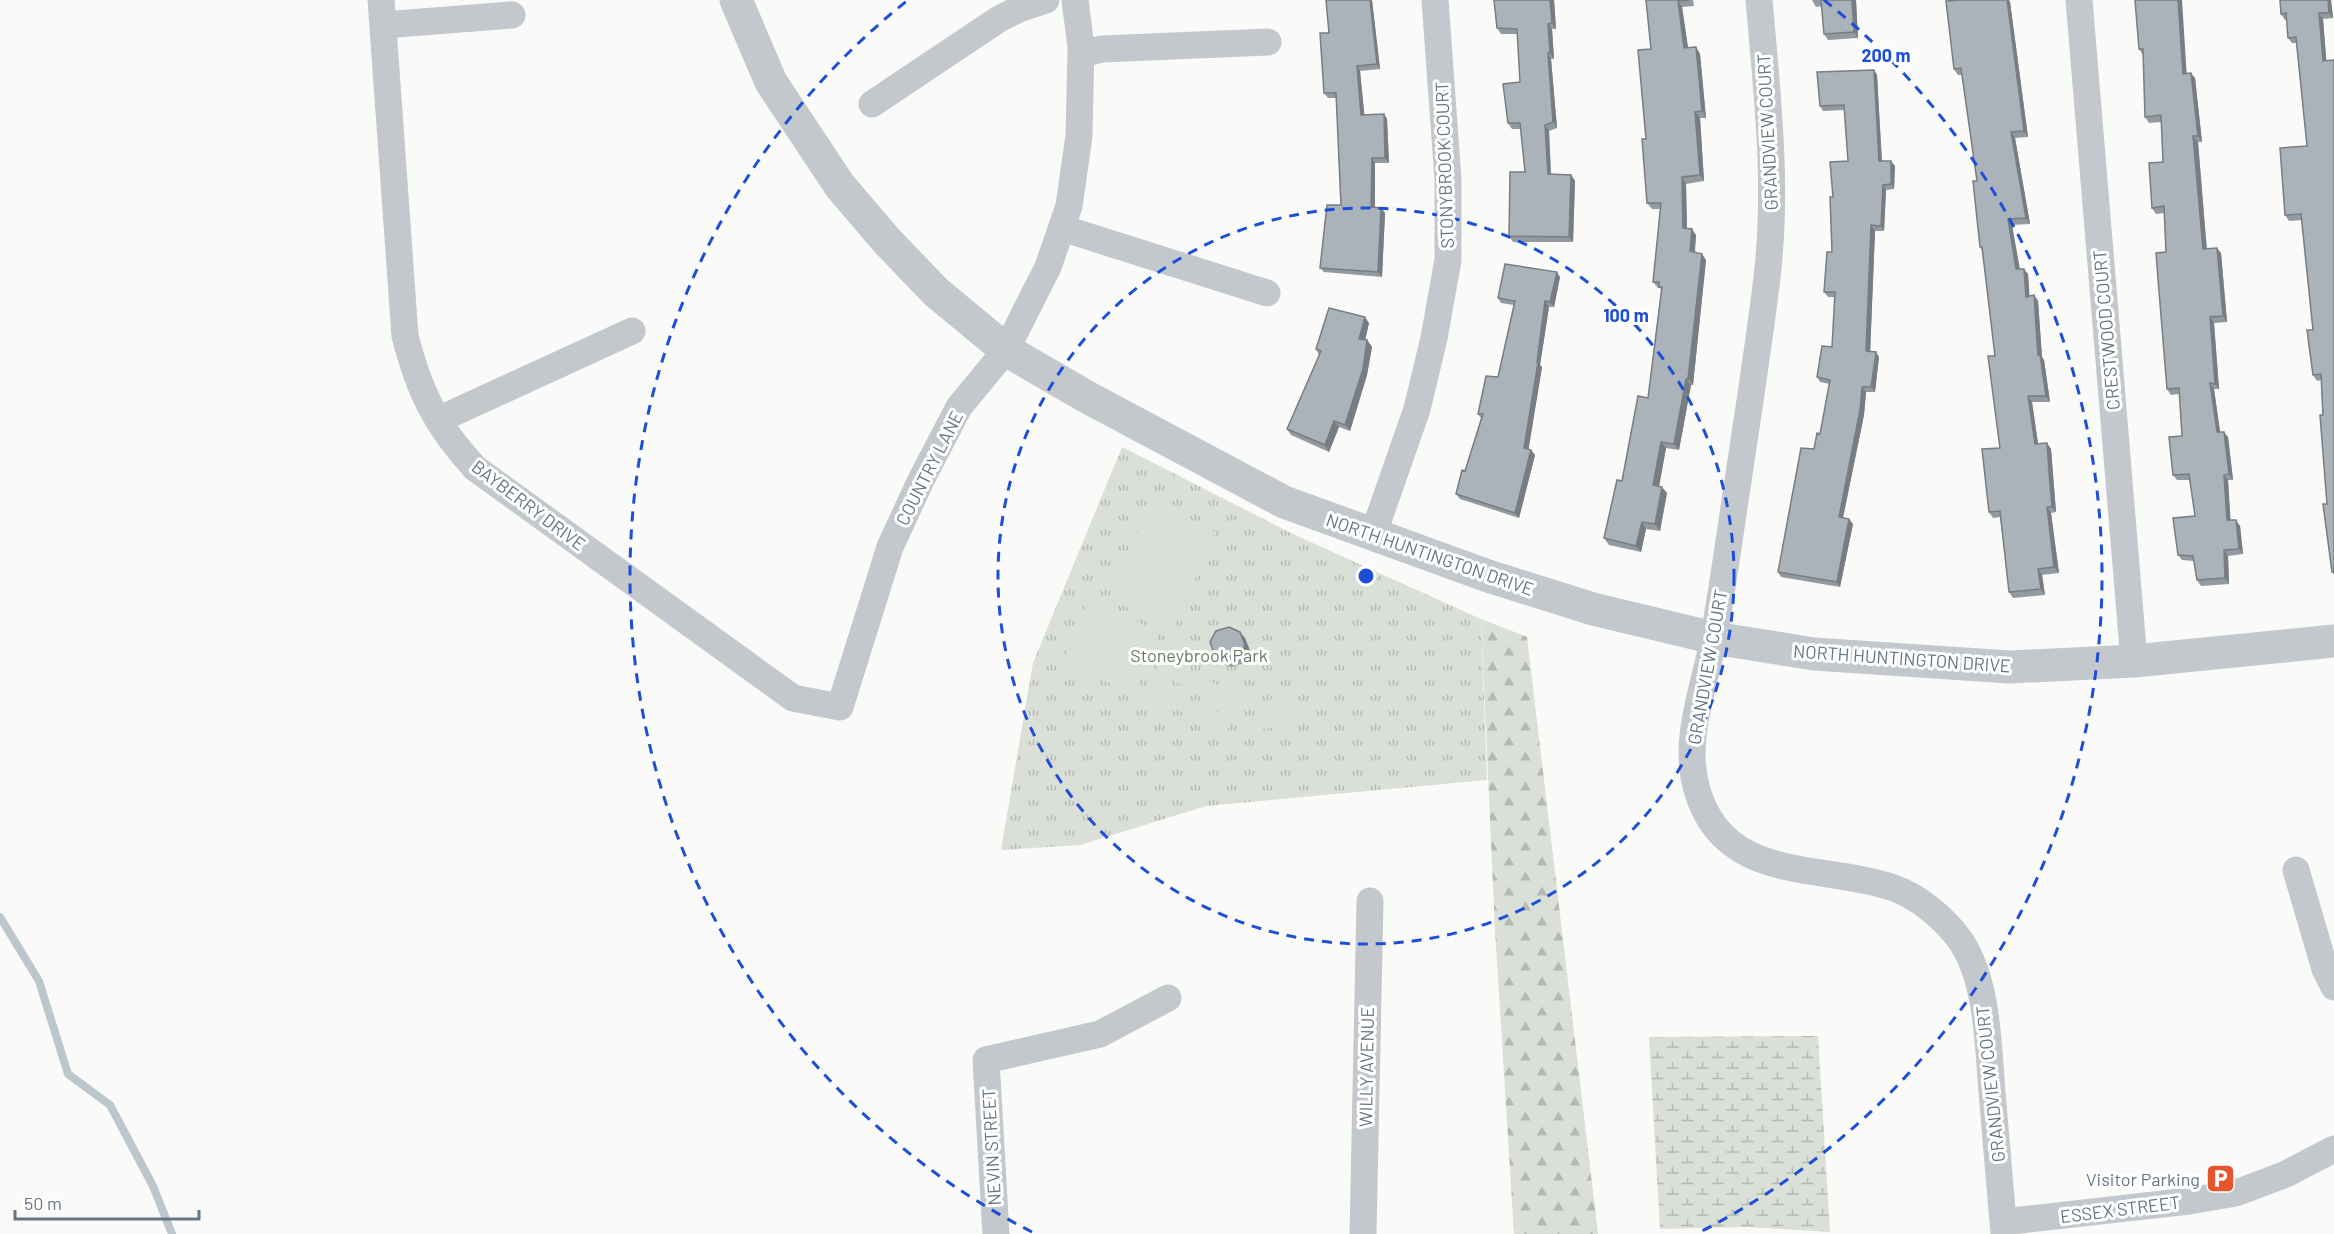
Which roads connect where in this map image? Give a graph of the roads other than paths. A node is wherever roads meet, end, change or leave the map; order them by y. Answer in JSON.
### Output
{"nodes":[{"id":1,"x":736,"y":0,"type":"edge"},
{"id":2,"x":1046,"y":0,"type":"edge"},
{"id":3,"x":1075,"y":0,"type":"edge"},
{"id":4,"x":1435,"y":0,"type":"edge"},
{"id":5,"x":1759,"y":0,"type":"edge"},
{"id":6,"x":2079,"y":0,"type":"edge"},
{"id":7,"x":382,"y":12,"type":"edge"},
{"id":8,"x":513,"y":15,"type":"dead end"},
{"id":9,"x":1268,"y":42,"type":"dead end"},
{"id":10,"x":1081,"y":54,"type":"junction"},
{"id":11,"x":872,"y":104,"type":"dead end"},
{"id":12,"x":1062,"y":228,"type":"junction"},
{"id":13,"x":1267,"y":293,"type":"dead end"},
{"id":14,"x":632,"y":331,"type":"dead end"},
{"id":15,"x":1006,"y":350,"type":"junction"},
{"id":16,"x":438,"y":420,"type":"junction"},
{"id":17,"x":1373,"y":535,"type":"junction"},
{"id":18,"x":1714,"y":638,"type":"junction"},
{"id":19,"x":2334,"y":640,"type":"edge"},
{"id":20,"x":2134,"y":661,"type":"junction"},
{"id":21,"x":840,"y":707,"type":"joint"},
{"id":22,"x":2296,"y":870,"type":"dead end"},
{"id":23,"x":1370,"y":901,"type":"dead end"},
{"id":24,"x":2334,"y":987,"type":"edge"},
{"id":25,"x":1168,"y":998,"type":"dead end"},
{"id":26,"x":2334,"y":1149,"type":"edge"},
{"id":27,"x":2004,"y":1228,"type":"edge"},
{"id":28,"x":996,"y":1234,"type":"edge"},
{"id":29,"x":1363,"y":1234,"type":"edge"}],
"edges":[{"from":1,"to":15,"type":"street","name":"NORTH HUNTINGTON DRIVE"},
{"from":2,"to":11,"type":"street"},
{"from":3,"to":10,"type":"street","name":"COUNTRY LANE"},
{"from":4,"to":17,"type":"street","name":"STONYBROOK COURT"},
{"from":5,"to":18,"type":"street","name":"GRANDVIEW COURT"},
{"from":6,"to":20,"type":"street","name":"CRESTWOOD COURT"},
{"from":7,"to":8,"type":"street"},
{"from":7,"to":16,"type":"street","name":"BAYBERRY DRIVE"},
{"from":9,"to":10,"type":"street"},
{"from":10,"to":12,"type":"street","name":"COUNTRY LANE"},
{"from":12,"to":13,"type":"street"},
{"from":12,"to":15,"type":"street","name":"COUNTRY LANE"},
{"from":14,"to":16,"type":"street"},
{"from":15,"to":17,"type":"street","name":"NORTH HUNTINGTON DRIVE"},
{"from":15,"to":21,"type":"street","name":"COUNTRY LANE"},
{"from":16,"to":21,"type":"street","name":"BAYBERRY DRIVE"},
{"from":17,"to":18,"type":"street","name":"NORTH HUNTINGTON DRIVE"},
{"from":18,"to":20,"type":"street","name":"NORTH HUNTINGTON DRIVE"},
{"from":18,"to":27,"type":"street","name":"GRANDVIEW COURT"},
{"from":19,"to":20,"type":"street","name":"NORTH HUNTINGTON DRIVE"},
{"from":22,"to":24,"type":"street"},
{"from":23,"to":29,"type":"street","name":"WILLY AVENUE"},
{"from":25,"to":28,"type":"street","name":"NEVIN STREET"},
{"from":26,"to":27,"type":"street","name":"ESSEX STREET"}]}
